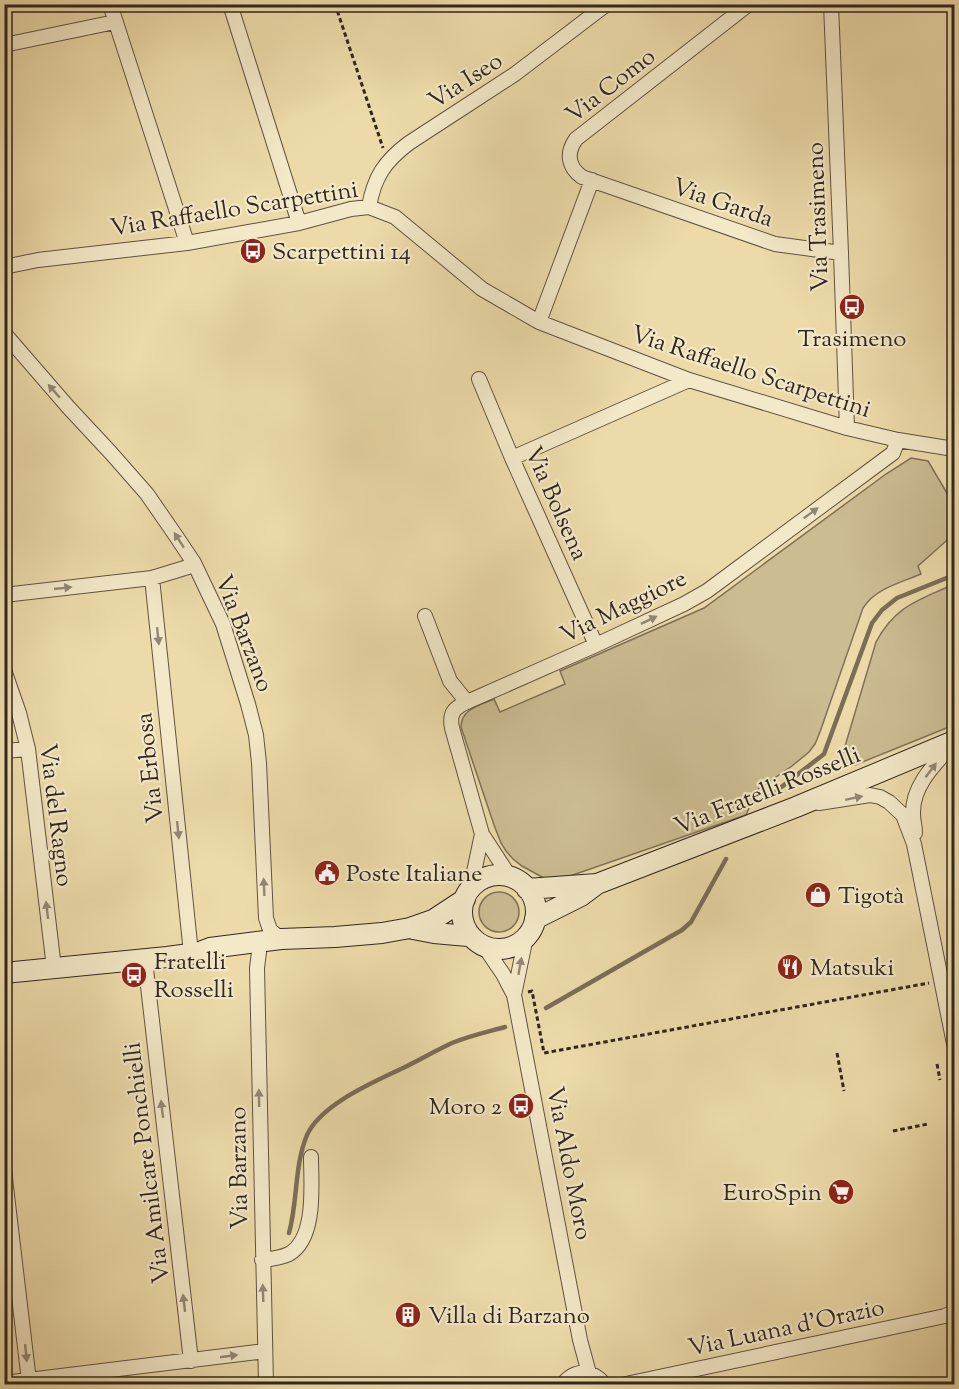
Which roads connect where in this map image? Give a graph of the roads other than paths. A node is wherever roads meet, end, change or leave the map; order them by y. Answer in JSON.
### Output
{"nodes":[{"id":1,"x":110,"y":4,"type":"edge"},
{"id":2,"x":230,"y":4,"type":"edge"},
{"id":3,"x":607,"y":4,"type":"edge"},
{"id":4,"x":749,"y":4,"type":"edge"},
{"id":5,"x":831,"y":4,"type":"edge"},
{"id":6,"x":115,"y":22,"type":"junction"},
{"id":7,"x":4,"y":45,"type":"edge"},
{"id":8,"x":592,"y":180,"type":"junction"},
{"id":9,"x":369,"y":207,"type":"junction"},
{"id":10,"x":299,"y":223,"type":"junction"},
{"id":11,"x":187,"y":243,"type":"junction"},
{"id":12,"x":841,"y":253,"type":"junction"},
{"id":13,"x":4,"y":267,"type":"edge"},
{"id":14,"x":539,"y":322,"type":"junction"},
{"id":15,"x":4,"y":333,"type":"edge"},
{"id":16,"x":478,"y":379,"type":"dead end"},
{"id":17,"x":689,"y":380,"type":"junction"},
{"id":18,"x":847,"y":428,"type":"junction"},
{"id":19,"x":898,"y":440,"type":"junction"},
{"id":20,"x":954,"y":449,"type":"edge"},
{"id":21,"x":512,"y":458,"type":"junction"},
{"id":22,"x":194,"y":563,"type":"junction"},
{"id":23,"x":152,"y":578,"type":"junction"},
{"id":24,"x":5,"y":595,"type":"edge"},
{"id":25,"x":425,"y":616,"type":"dead end"},
{"id":26,"x":596,"y":645,"type":"junction"},
{"id":27,"x":4,"y":670,"type":"edge"},
{"id":28,"x":467,"y":702,"type":"junction"},
{"id":29,"x":954,"y":742,"type":"edge"},
{"id":30,"x":28,"y":749,"type":"junction"},
{"id":31,"x":4,"y":751,"type":"edge"},
{"id":32,"x":796,"y":807,"type":"junction"},
{"id":33,"x":482,"y":834,"type":"junction"},
{"id":34,"x":914,"y":844,"type":"junction"},
{"id":35,"x":510,"y":877,"type":"junction"},
{"id":36,"x":597,"y":884,"type":"junction"},
{"id":37,"x":527,"y":889,"type":"junction"},
{"id":38,"x":470,"y":892,"type":"junction"},
{"id":39,"x":535,"y":919,"type":"junction"},
{"id":40,"x":410,"y":928,"type":"junction"},
{"id":41,"x":335,"y":937,"type":"junction"},
{"id":42,"x":526,"y":937,"type":"junction"},
{"id":43,"x":281,"y":939,"type":"junction"},
{"id":44,"x":478,"y":942,"type":"junction"},
{"id":45,"x":259,"y":952,"type":"junction"},
{"id":46,"x":194,"y":953,"type":"junction"},
{"id":47,"x":145,"y":960,"type":"junction"},
{"id":48,"x":54,"y":968,"type":"junction"},
{"id":49,"x":4,"y":974,"type":"edge"},
{"id":50,"x":514,"y":995,"type":"junction"},
{"id":51,"x":954,"y":1044,"type":"edge"},
{"id":52,"x":311,"y":1157,"type":"dead end"},
{"id":53,"x":4,"y":1170,"type":"edge"},
{"id":54,"x":262,"y":1260,"type":"junction"},
{"id":55,"x":954,"y":1312,"type":"edge"},
{"id":56,"x":580,"y":1340,"type":"junction"},
{"id":57,"x":265,"y":1351,"type":"junction"},
{"id":58,"x":191,"y":1361,"type":"junction"},
{"id":59,"x":589,"y":1373,"type":"junction"},
{"id":60,"x":569,"y":1380,"type":"edge"},
{"id":61,"x":29,"y":1381,"type":"junction"},
{"id":62,"x":4,"y":1383,"type":"edge"},
{"id":63,"x":266,"y":1384,"type":"edge"},
{"id":64,"x":604,"y":1384,"type":"edge"},
{"id":65,"x":626,"y":1384,"type":"edge"}],
"edges":[{"from":1,"to":6,"type":"street"},
{"from":2,"to":10,"type":"street"},
{"from":3,"to":9,"type":"street","name":"Via Iseo"},
{"from":4,"to":8,"type":"street","name":"Via Como"},
{"from":5,"to":12,"type":"street","name":"Via Trasimeno"},
{"from":6,"to":7,"type":"street"},
{"from":6,"to":11,"type":"street"},
{"from":8,"to":12,"type":"street","name":"Via Garda"},
{"from":8,"to":14,"type":"street"},
{"from":9,"to":10,"type":"street","name":"Via Raffaello Scarpettini"},
{"from":9,"to":14,"type":"street","name":"Via Raffaello Scarpettini"},
{"from":10,"to":11,"type":"street","name":"Via Raffaello Scarpettini"},
{"from":11,"to":13,"type":"street","name":"Via Raffaello Scarpettini"},
{"from":12,"to":18,"type":"street","name":"Via Trasimeno"},
{"from":14,"to":17,"type":"street","name":"Via Raffaello Scarpettini"},
{"from":22,"to":15,"type":"street","name":"Via Barzano","one_way":true},
{"from":16,"to":21,"type":"street","name":"Via Bolsena"},
{"from":17,"to":18,"type":"street","name":"Via Raffaello Scarpettini"},
{"from":17,"to":21,"type":"street"},
{"from":18,"to":19,"type":"street","name":"Via Raffaello Scarpettini"},
{"from":19,"to":20,"type":"street","name":"Via Raffaello Scarpettini"},
{"from":26,"to":19,"type":"street","name":"Via Maggiore","one_way":true},
{"from":21,"to":26,"type":"street","name":"Via Bolsena"},
{"from":22,"to":23,"type":"street"},
{"from":43,"to":22,"type":"street","name":"Via Barzano","one_way":true},
{"from":24,"to":23,"type":"street","one_way":true},
{"from":23,"to":46,"type":"street","name":"Via Erbosa","one_way":true},
{"from":25,"to":28,"type":"street"},
{"from":26,"to":28,"type":"street","name":"Via Maggiore"},
{"from":27,"to":30,"type":"street","name":"Via del Ragno"},
{"from":28,"to":33,"type":"street"},
{"from":29,"to":32,"type":"street","name":"Via Fratelli Rosselli"},
{"from":34,"to":29,"type":"street","one_way":true},
{"from":30,"to":31,"type":"street"},
{"from":48,"to":30,"type":"street","name":"Via del Ragno","one_way":true},
{"from":32,"to":34,"type":"street","one_way":true},
{"from":32,"to":36,"type":"street","name":"Via Fratelli Rosselli"},
{"from":33,"to":35,"type":"street"},
{"from":33,"to":38,"type":"street"},
{"from":34,"to":51,"type":"street"},
{"from":35,"to":37,"type":"street"},
{"from":35,"to":38,"type":"street"},
{"from":36,"to":37,"type":"street"},
{"from":36,"to":39,"type":"street"},
{"from":37,"to":39,"type":"street"},
{"from":38,"to":40,"type":"street"},
{"from":38,"to":44,"type":"street"},
{"from":39,"to":42,"type":"street"},
{"from":40,"to":41,"type":"street"},
{"from":40,"to":44,"type":"street"},
{"from":41,"to":43,"type":"street"},
{"from":41,"to":45,"type":"street"},
{"from":42,"to":44,"type":"street"},
{"from":50,"to":42,"type":"street","name":"Via Aldo Moro","one_way":true},
{"from":43,"to":46,"type":"street"},
{"from":44,"to":50,"type":"street","name":"Via Aldo Moro"},
{"from":45,"to":46,"type":"street"},
{"from":54,"to":45,"type":"street","name":"Via Barzano","one_way":true},
{"from":46,"to":47,"type":"street"},
{"from":47,"to":48,"type":"street"},
{"from":58,"to":47,"type":"street","name":"Via Amilcare Ponchielli","one_way":true},
{"from":48,"to":49,"type":"street"},
{"from":50,"to":56,"type":"street","name":"Via Aldo Moro"},
{"from":52,"to":54,"type":"street"},
{"from":53,"to":61,"type":"street","one_way":true},
{"from":57,"to":54,"type":"street","name":"Via Barzano","one_way":true},
{"from":55,"to":65,"type":"street","name":"Via Luana d'Orazio"},
{"from":56,"to":59,"type":"street","name":"Via Aldo Moro"},
{"from":56,"to":60,"type":"street","name":"Via Aldo Moro"},
{"from":58,"to":57,"type":"street","one_way":true},
{"from":57,"to":63,"type":"street","name":"Via Barzano"},
{"from":58,"to":61,"type":"street"},
{"from":59,"to":60,"type":"street","name":"Via Aldo Moro"},
{"from":59,"to":64,"type":"street"},
{"from":61,"to":62,"type":"street"}]}
